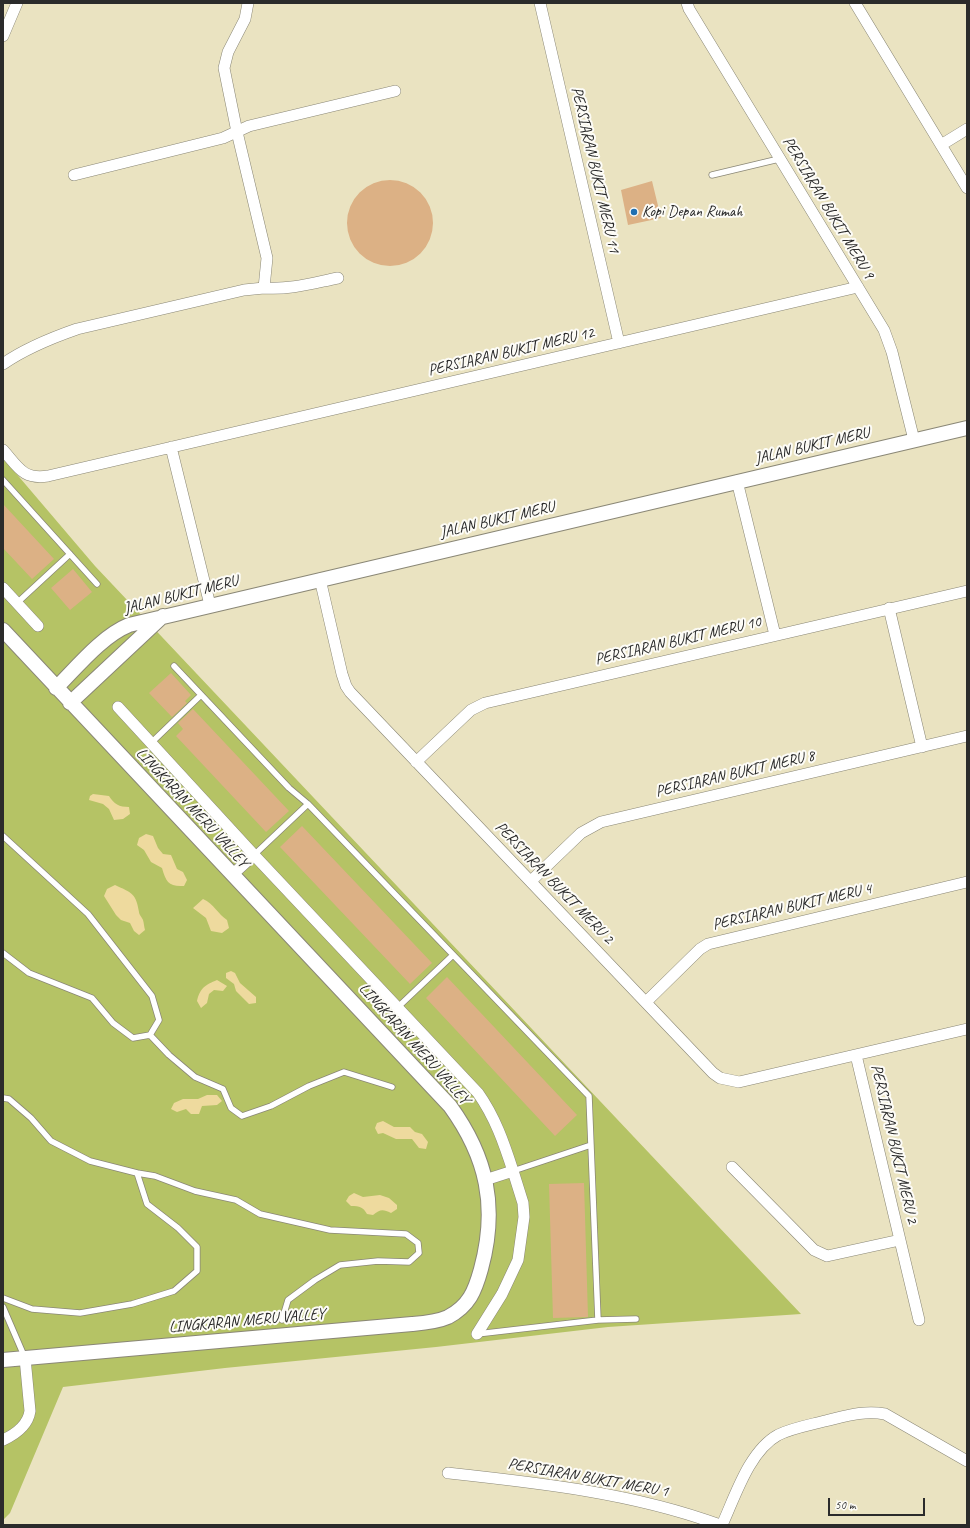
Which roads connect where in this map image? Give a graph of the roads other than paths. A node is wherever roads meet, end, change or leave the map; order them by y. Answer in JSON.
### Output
{"nodes":[{"id":1,"x":17,"y":3,"type":"edge"},
{"id":2,"x":248,"y":3,"type":"edge"},
{"id":3,"x":540,"y":3,"type":"edge"},
{"id":4,"x":687,"y":3,"type":"edge"},
{"id":5,"x":855,"y":3,"type":"edge"},
{"id":6,"x":3,"y":36,"type":"edge"},
{"id":7,"x":395,"y":91,"type":"dead end"},
{"id":8,"x":967,"y":129,"type":"edge"},
{"id":9,"x":237,"y":132,"type":"junction"},
{"id":10,"x":941,"y":145,"type":"junction"},
{"id":11,"x":779,"y":159,"type":"junction"},
{"id":12,"x":74,"y":175,"type":"dead end"},
{"id":13,"x":712,"y":175,"type":"dead end"},
{"id":14,"x":967,"y":188,"type":"edge"},
{"id":15,"x":338,"y":278,"type":"dead end"},
{"id":16,"x":858,"y":287,"type":"junction"},
{"id":17,"x":264,"y":288,"type":"junction"},
{"id":18,"x":619,"y":343,"type":"junction"},
{"id":19,"x":3,"y":364,"type":"edge"},
{"id":20,"x":967,"y":428,"type":"edge"},
{"id":21,"x":914,"y":440,"type":"junction"},
{"id":22,"x":171,"y":447,"type":"junction"},
{"id":23,"x":3,"y":450,"type":"edge"},
{"id":24,"x":3,"y":480,"type":"edge"},
{"id":25,"x":737,"y":481,"type":"junction"},
{"id":26,"x":70,"y":554,"type":"junction"},
{"id":27,"x":320,"y":579,"type":"junction"},
{"id":28,"x":97,"y":584,"type":"dead end"},
{"id":29,"x":3,"y":588,"type":"edge"},
{"id":30,"x":967,"y":591,"type":"edge"},
{"id":31,"x":17,"y":603,"type":"junction"},
{"id":32,"x":210,"y":605,"type":"junction"},
{"id":33,"x":889,"y":608,"type":"junction"},
{"id":34,"x":163,"y":616,"type":"junction"},
{"id":35,"x":38,"y":626,"type":"dead end"},
{"id":36,"x":3,"y":630,"type":"edge"},
{"id":37,"x":774,"y":635,"type":"junction"},
{"id":38,"x":174,"y":666,"type":"dead end"},
{"id":39,"x":56,"y":688,"type":"junction"},
{"id":40,"x":202,"y":695,"type":"junction"},
{"id":41,"x":70,"y":703,"type":"junction"},
{"id":42,"x":118,"y":707,"type":"dead end"},
{"id":43,"x":967,"y":736,"type":"edge"},
{"id":44,"x":151,"y":743,"type":"junction"},
{"id":45,"x":922,"y":747,"type":"junction"},
{"id":46,"x":416,"y":762,"type":"junction"},
{"id":47,"x":308,"y":804,"type":"junction"},
{"id":48,"x":3,"y":836,"type":"edge"},
{"id":49,"x":254,"y":855,"type":"junction"},
{"id":50,"x":232,"y":876,"type":"junction"},
{"id":51,"x":531,"y":882,"type":"junction"},
{"id":52,"x":967,"y":882,"type":"edge"},
{"id":53,"x":3,"y":953,"type":"edge"},
{"id":54,"x":453,"y":955,"type":"junction"},
{"id":55,"x":646,"y":1002,"type":"junction"},
{"id":56,"x":397,"y":1008,"type":"junction"},
{"id":57,"x":967,"y":1029,"type":"edge"},
{"id":58,"x":150,"y":1035,"type":"junction"},
{"id":59,"x":856,"y":1055,"type":"junction"},
{"id":60,"x":392,"y":1087,"type":"dead end"},
{"id":61,"x":3,"y":1098,"type":"edge"},
{"id":62,"x":591,"y":1145,"type":"junction"},
{"id":63,"x":732,"y":1167,"type":"dead end"},
{"id":64,"x":513,"y":1171,"type":"junction"},
{"id":65,"x":137,"y":1173,"type":"junction"},
{"id":66,"x":485,"y":1180,"type":"junction"},
{"id":67,"x":900,"y":1240,"type":"junction"},
{"id":68,"x":3,"y":1298,"type":"edge"},
{"id":69,"x":3,"y":1307,"type":"edge"},
{"id":70,"x":636,"y":1319,"type":"dead end"},
{"id":71,"x":282,"y":1320,"type":"dead end"},
{"id":72,"x":598,"y":1320,"type":"junction"},
{"id":73,"x":919,"y":1320,"type":"dead end"},
{"id":74,"x":477,"y":1334,"type":"joint"},
{"id":75,"x":25,"y":1358,"type":"junction"},
{"id":76,"x":3,"y":1360,"type":"edge"},
{"id":77,"x":3,"y":1440,"type":"edge"},
{"id":78,"x":967,"y":1461,"type":"edge"},
{"id":79,"x":448,"y":1473,"type":"dead end"},
{"id":80,"x":721,"y":1525,"type":"edge"}],
"edges":[{"from":1,"to":6,"type":"street"},
{"from":2,"to":9,"type":"street"},
{"from":3,"to":18,"type":"street","name":"PERSIARAN BUKIT MERU 11"},
{"from":4,"to":11,"type":"street","name":"PERSIARAN BUKIT MERU 9"},
{"from":5,"to":10,"type":"street"},
{"from":7,"to":9,"type":"street"},
{"from":8,"to":10,"type":"street"},
{"from":9,"to":12,"type":"street"},
{"from":9,"to":17,"type":"street"},
{"from":10,"to":14,"type":"street"},
{"from":11,"to":13,"type":"lane"},
{"from":11,"to":16,"type":"street","name":"PERSIARAN BUKIT MERU 9"},
{"from":15,"to":17,"type":"street"},
{"from":16,"to":18,"type":"street","name":"PERSIARAN BUKIT MERU 12"},
{"from":16,"to":21,"type":"street","name":"PERSIARAN BUKIT MERU 9"},
{"from":17,"to":19,"type":"street"},
{"from":18,"to":22,"type":"street","name":"PERSIARAN BUKIT MERU 12"},
{"from":20,"to":21,"type":"street","name":"JALAN BUKIT MERU"},
{"from":21,"to":25,"type":"street","name":"JALAN BUKIT MERU"},
{"from":22,"to":23,"type":"street","name":"PERSIARAN BUKIT MERU 12"},
{"from":22,"to":32,"type":"street"},
{"from":24,"to":26,"type":"lane"},
{"from":25,"to":27,"type":"street","name":"JALAN BUKIT MERU"},
{"from":25,"to":37,"type":"street"},
{"from":26,"to":28,"type":"lane"},
{"from":26,"to":31,"type":"lane"},
{"from":27,"to":32,"type":"street","name":"JALAN BUKIT MERU"},
{"from":27,"to":46,"type":"street","name":"PERSIARAN BUKIT MERU 2"},
{"from":29,"to":31,"type":"street"},
{"from":30,"to":33,"type":"street","name":"PERSIARAN BUKIT MERU 10"},
{"from":31,"to":35,"type":"street"},
{"from":32,"to":34,"type":"street","name":"JALAN BUKIT MERU"},
{"from":33,"to":37,"type":"street","name":"PERSIARAN BUKIT MERU 10"},
{"from":33,"to":45,"type":"street"},
{"from":34,"to":39,"type":"street","name":"JALAN BUKIT MERU"},
{"from":34,"to":41,"type":"street"},
{"from":36,"to":39,"type":"street","name":"LINGKARAN MERU VALLEY"},
{"from":37,"to":46,"type":"street","name":"PERSIARAN BUKIT MERU 10"},
{"from":38,"to":40,"type":"lane"},
{"from":39,"to":41,"type":"street","name":"LINGKARAN MERU VALLEY"},
{"from":40,"to":44,"type":"lane"},
{"from":40,"to":47,"type":"lane"},
{"from":41,"to":50,"type":"street","name":"LINGKARAN MERU VALLEY"},
{"from":42,"to":44,"type":"street"},
{"from":43,"to":45,"type":"street","name":"PERSIARAN BUKIT MERU 8"},
{"from":44,"to":49,"type":"street"},
{"from":45,"to":51,"type":"street","name":"PERSIARAN BUKIT MERU 8"},
{"from":46,"to":51,"type":"street","name":"PERSIARAN BUKIT MERU 2"},
{"from":47,"to":49,"type":"lane"},
{"from":47,"to":54,"type":"lane"},
{"from":48,"to":58,"type":"lane"},
{"from":49,"to":50,"type":"street"},
{"from":49,"to":56,"type":"street"},
{"from":50,"to":66,"type":"street","name":"LINGKARAN MERU VALLEY"},
{"from":51,"to":55,"type":"street","name":"PERSIARAN BUKIT MERU 2"},
{"from":52,"to":55,"type":"street","name":"PERSIARAN BUKIT MERU 4"},
{"from":53,"to":58,"type":"lane"},
{"from":54,"to":56,"type":"lane"},
{"from":54,"to":62,"type":"lane"},
{"from":55,"to":59,"type":"street","name":"PERSIARAN BUKIT MERU 2"},
{"from":56,"to":64,"type":"street"},
{"from":57,"to":59,"type":"street","name":"PERSIARAN BUKIT MERU 2"},
{"from":58,"to":60,"type":"lane"},
{"from":59,"to":67,"type":"street","name":"PERSIARAN BUKIT MERU 2"},
{"from":61,"to":65,"type":"lane"},
{"from":62,"to":64,"type":"lane"},
{"from":62,"to":72,"type":"lane"},
{"from":63,"to":67,"type":"street","name":"PERSIARAN BUKIT MERU 2"},
{"from":64,"to":66,"type":"street"},
{"from":64,"to":74,"type":"street"},
{"from":65,"to":68,"type":"lane"},
{"from":65,"to":71,"type":"lane"},
{"from":66,"to":75,"type":"street","name":"LINGKARAN MERU VALLEY"},
{"from":67,"to":73,"type":"street","name":"PERSIARAN BUKIT MERU 2"},
{"from":69,"to":75,"type":"lane"},
{"from":70,"to":72,"type":"lane"},
{"from":72,"to":74,"type":"lane"},
{"from":75,"to":76,"type":"street","name":"LINGKARAN MERU VALLEY"},
{"from":75,"to":77,"type":"street"},
{"from":78,"to":80,"type":"street"},
{"from":79,"to":80,"type":"street","name":"PERSIARAN BUKIT MERU 1"}]}
